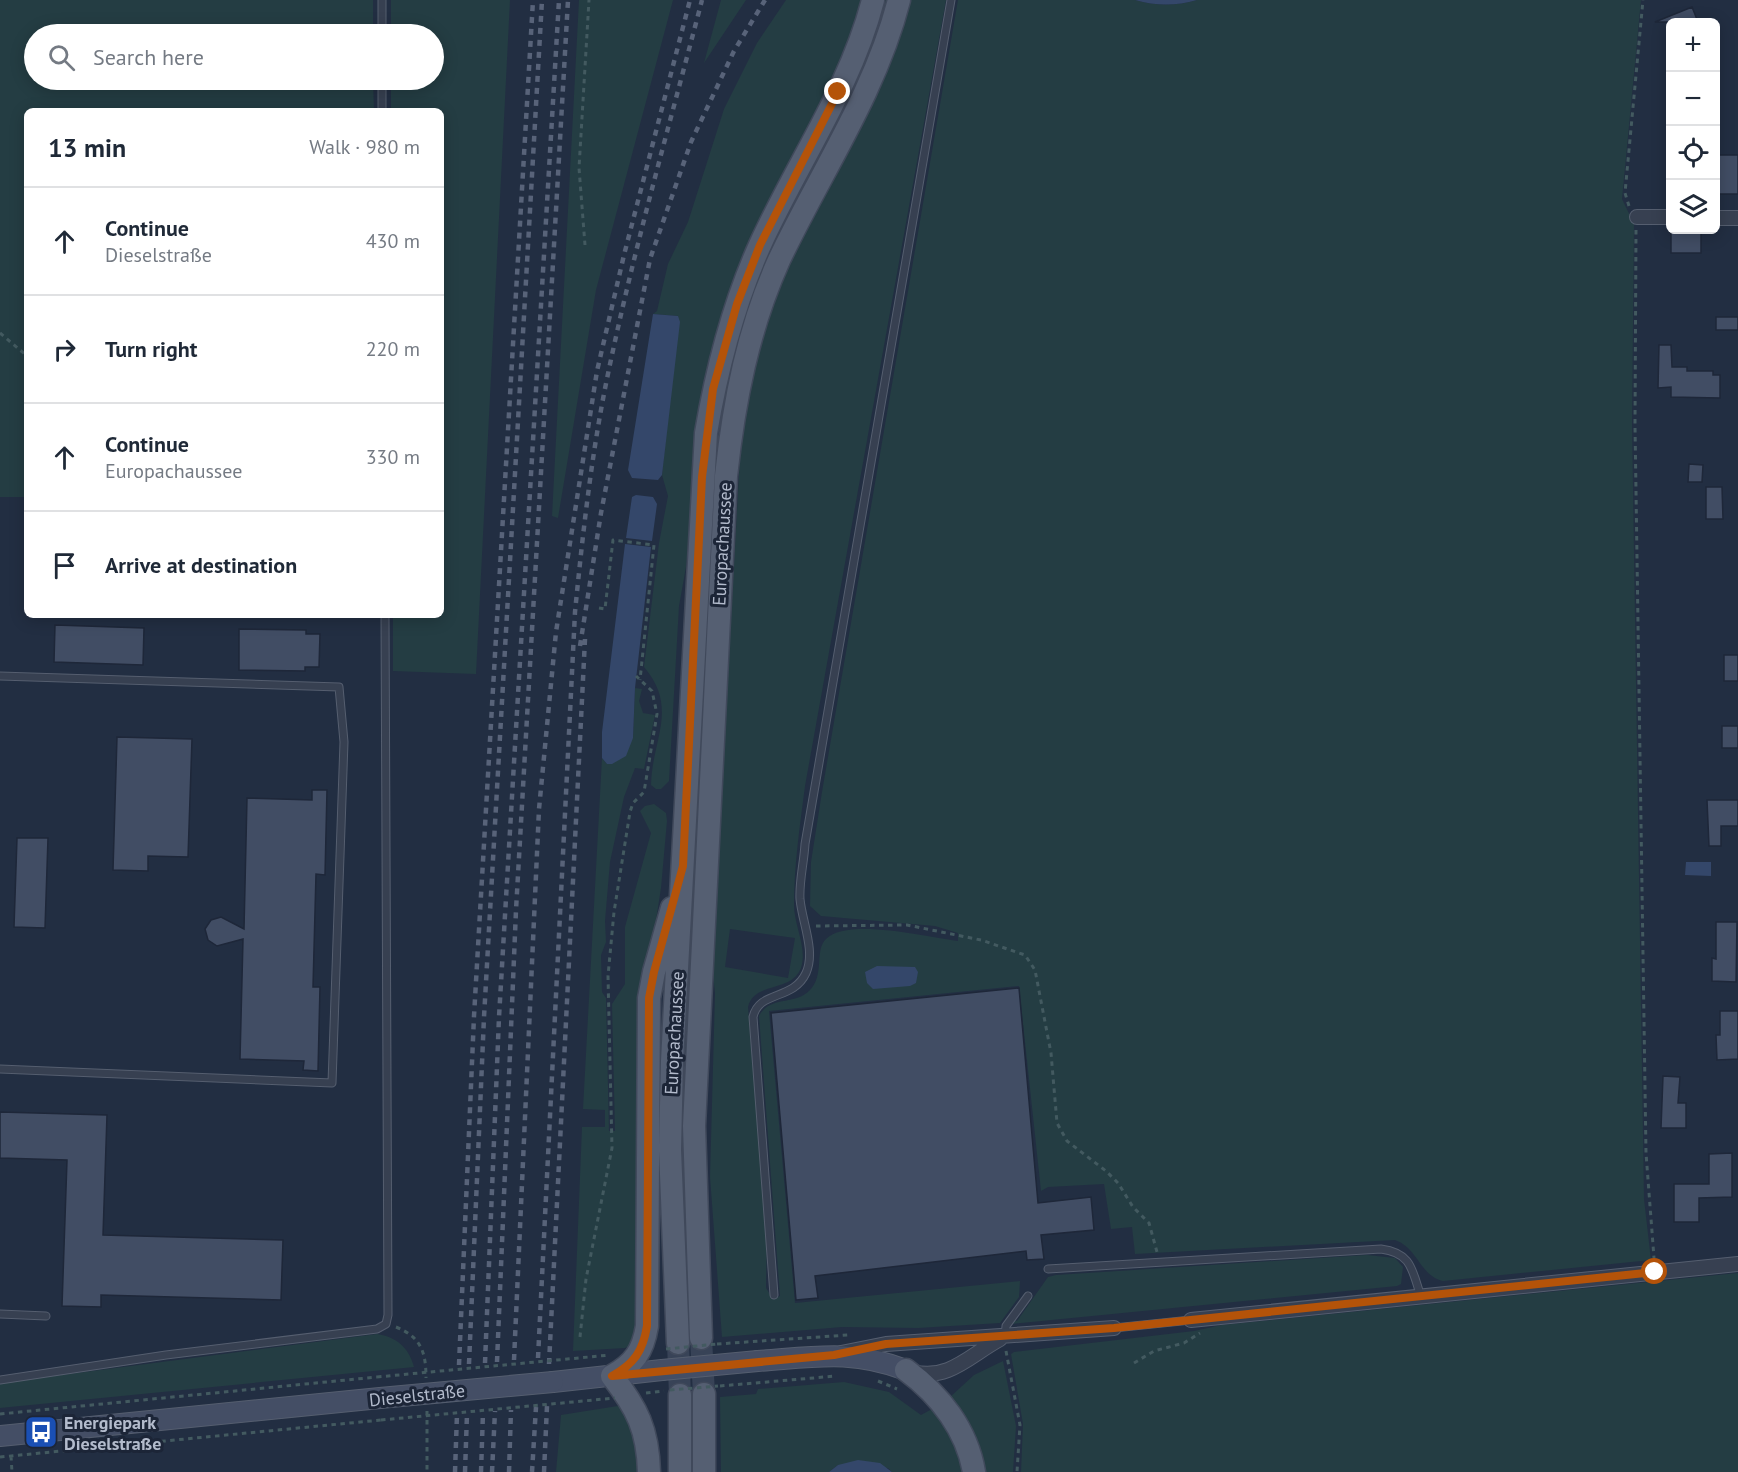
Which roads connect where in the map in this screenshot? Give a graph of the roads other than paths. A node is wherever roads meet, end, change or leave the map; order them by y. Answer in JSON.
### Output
{"nodes":[{"id":1,"x":382,"y":0,"type":"edge"},
{"id":2,"x":873,"y":0,"type":"edge"},
{"id":3,"x":899,"y":0,"type":"edge"},
{"id":4,"x":951,"y":0,"type":"edge"},
{"id":5,"x":382,"y":24,"type":"edge"},
{"id":6,"x":382,"y":90,"type":"edge"},
{"id":7,"x":382,"y":108,"type":"edge"},
{"id":8,"x":1637,"y":217,"type":"road end"},
{"id":9,"x":1666,"y":217,"type":"edge"},
{"id":10,"x":1720,"y":218,"type":"edge"},
{"id":11,"x":1738,"y":218,"type":"edge"},
{"id":12,"x":385,"y":618,"type":"edge"},
{"id":13,"x":0,"y":676,"type":"edge"},
{"id":14,"x":683,"y":866,"type":"junction"},
{"id":15,"x":0,"y":1069,"type":"edge"},
{"id":16,"x":1738,"y":1264,"type":"edge"},
{"id":17,"x":1048,"y":1269,"type":"dead end"},
{"id":18,"x":774,"y":1295,"type":"dead end"},
{"id":19,"x":1028,"y":1296,"type":"dead end"},
{"id":20,"x":1421,"y":1297,"type":"junction"},
{"id":21,"x":0,"y":1314,"type":"edge"},
{"id":22,"x":46,"y":1316,"type":"dead end"},
{"id":23,"x":1191,"y":1320,"type":"joint"},
{"id":24,"x":1114,"y":1328,"type":"joint"},
{"id":25,"x":1005,"y":1337,"type":"junction"},
{"id":26,"x":702,"y":1338,"type":"tunnel mouth"},
{"id":27,"x":672,"y":1346,"type":"tunnel mouth"},
{"id":28,"x":834,"y":1355,"type":"junction"},
{"id":29,"x":611,"y":1365,"type":"junction"},
{"id":30,"x":906,"y":1370,"type":"junction"},
{"id":31,"x":0,"y":1380,"type":"edge"},
{"id":32,"x":675,"y":1392,"type":"tunnel mouth"},
{"id":33,"x":704,"y":1394,"type":"tunnel mouth"},
{"id":34,"x":0,"y":1436,"type":"edge"},
{"id":35,"x":649,"y":1472,"type":"edge"},
{"id":36,"x":680,"y":1472,"type":"edge"},
{"id":37,"x":704,"y":1472,"type":"edge"},
{"id":38,"x":974,"y":1472,"type":"edge"}],
"edges":[{"from":1,"to":5,"type":"lane"},
{"from":2,"to":14,"type":"main road","name":"Europachaussee"},
{"from":3,"to":26,"type":"main road","name":"Europachaussee"},
{"from":4,"to":18,"type":"lane"},
{"from":6,"to":7,"type":"lane"},
{"from":8,"to":9,"type":"street"},
{"from":10,"to":11,"type":"street"},
{"from":12,"to":31,"type":"lane"},
{"from":13,"to":15,"type":"lane"},
{"from":14,"to":27,"type":"main road","name":"Europachaussee"},
{"from":14,"to":29,"type":"main road"},
{"from":16,"to":20,"type":"street","name":"Dieselstraße"},
{"from":17,"to":20,"type":"lane"},
{"from":19,"to":25,"type":"lane"},
{"from":20,"to":23,"type":"street","name":"Dieselstraße"},
{"from":21,"to":22,"type":"lane"},
{"from":23,"to":24,"type":"lane","name":"Dieselstraße"},
{"from":24,"to":25,"type":"street","name":"Dieselstraße"},
{"from":25,"to":28,"type":"street","name":"Dieselstraße"},
{"from":25,"to":30,"type":"street","name":"Dieselstraße"},
{"from":28,"to":29,"type":"street","name":"Dieselstraße","bridge":true},
{"from":28,"to":30,"type":"street","name":"Dieselstraße"},
{"from":29,"to":34,"type":"street","name":"Dieselstraße","bridge":true},
{"from":29,"to":35,"type":"main road"},
{"from":30,"to":38,"type":"main road"},
{"from":32,"to":36,"type":"main road"},
{"from":33,"to":37,"type":"main road"}]}
